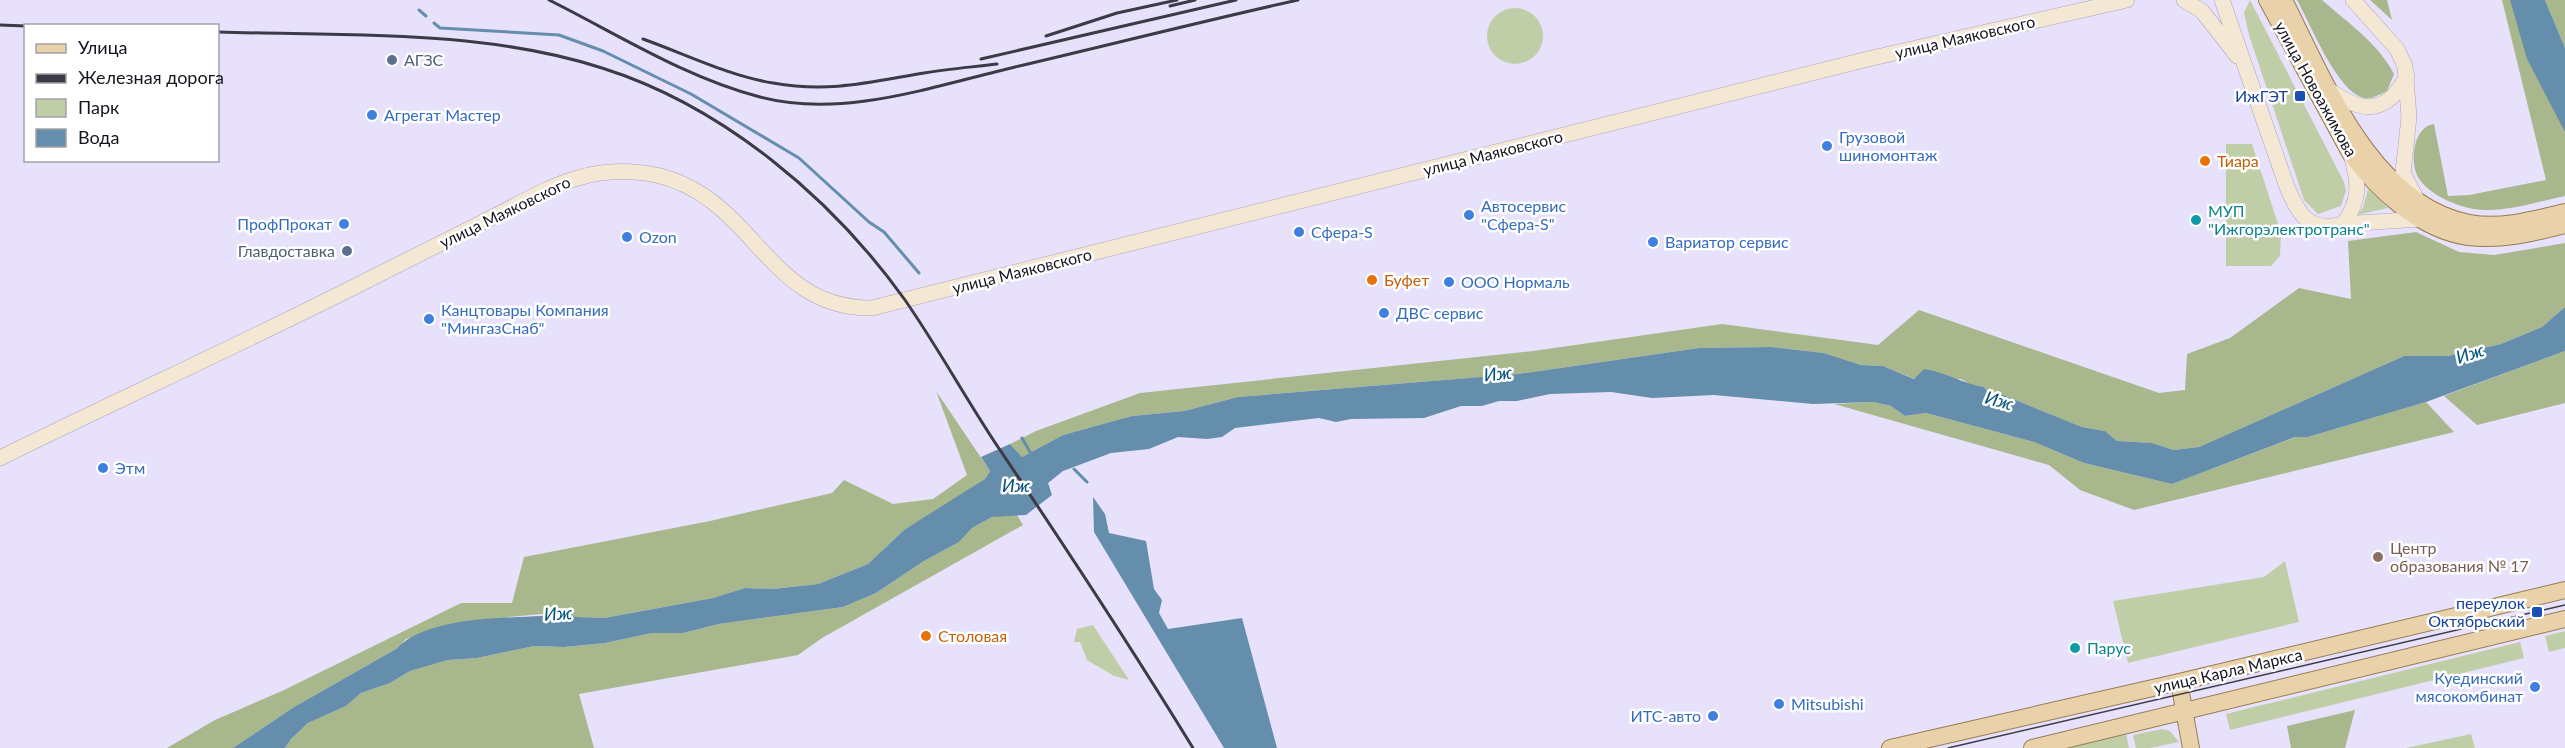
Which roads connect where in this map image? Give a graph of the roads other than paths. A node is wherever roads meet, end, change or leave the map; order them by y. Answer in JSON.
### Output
{"nodes":[{"id":1,"x":2127,"y":0,"type":"edge"},
{"id":2,"x":2184,"y":0,"type":"edge"},
{"id":3,"x":2222,"y":0,"type":"edge"},
{"id":4,"x":2234,"y":0,"type":"edge"},
{"id":5,"x":2267,"y":0,"type":"edge"},
{"id":6,"x":2353,"y":0,"type":"edge"},
{"id":7,"x":2283,"y":10,"type":"edge"},
{"id":8,"x":2232,"y":30,"type":"junction"},
{"id":9,"x":2243,"y":63,"type":"junction"},
{"id":10,"x":2407,"y":76,"type":"junction"},
{"id":11,"x":2332,"y":92,"type":"junction"},
{"id":12,"x":2350,"y":153,"type":"junction"},
{"id":13,"x":2418,"y":200,"type":"junction"},
{"id":14,"x":2565,"y":212,"type":"edge"},
{"id":15,"x":2421,"y":219,"type":"junction"},
{"id":16,"x":2343,"y":224,"type":"junction"},
{"id":17,"x":2565,"y":225,"type":"edge"},
{"id":18,"x":0,"y":458,"type":"edge"},
{"id":19,"x":2565,"y":590,"type":"edge"},
{"id":20,"x":2565,"y":619,"type":"edge"},
{"id":21,"x":2180,"y":682,"type":"junction"},
{"id":22,"x":2186,"y":712,"type":"junction"},
{"id":23,"x":1890,"y":748,"type":"edge"},
{"id":24,"x":2032,"y":748,"type":"edge"},
{"id":25,"x":2191,"y":748,"type":"edge"}],
"edges":[{"from":1,"to":18,"type":"main road","name":"улица Маяковского"},
{"from":2,"to":9,"type":"main road"},
{"from":3,"to":8,"type":"main road"},
{"from":4,"to":8,"type":"main road"},
{"from":5,"to":7,"type":"main road","name":"улица Новоажимова"},
{"from":6,"to":10,"type":"main road"},
{"from":7,"to":11,"type":"main road","name":"улица Новоажимова"},
{"from":7,"to":12,"type":"main road","name":"улица Новоажимова"},
{"from":8,"to":9,"type":"main road"},
{"from":9,"to":16,"type":"main road"},
{"from":10,"to":11,"type":"main road"},
{"from":10,"to":13,"type":"main road"},
{"from":11,"to":13,"type":"main road","name":"улица Новоажимова"},
{"from":12,"to":15,"type":"main road","name":"улица Новоажимова"},
{"from":12,"to":16,"type":"main road"},
{"from":13,"to":14,"type":"main road","name":"улица Новоажимова"},
{"from":15,"to":16,"type":"main road"},
{"from":15,"to":17,"type":"main road","name":"улица Новоажимова"},
{"from":19,"to":21,"type":"main road","name":"улица Карла Маркса"},
{"from":20,"to":22,"type":"main road","name":"улица Карла Маркса"},
{"from":21,"to":22,"type":"main road"},
{"from":21,"to":23,"type":"main road","name":"улица Карла Маркса"},
{"from":22,"to":24,"type":"main road","name":"улица Карла Маркса"},
{"from":22,"to":25,"type":"main road"}]}
